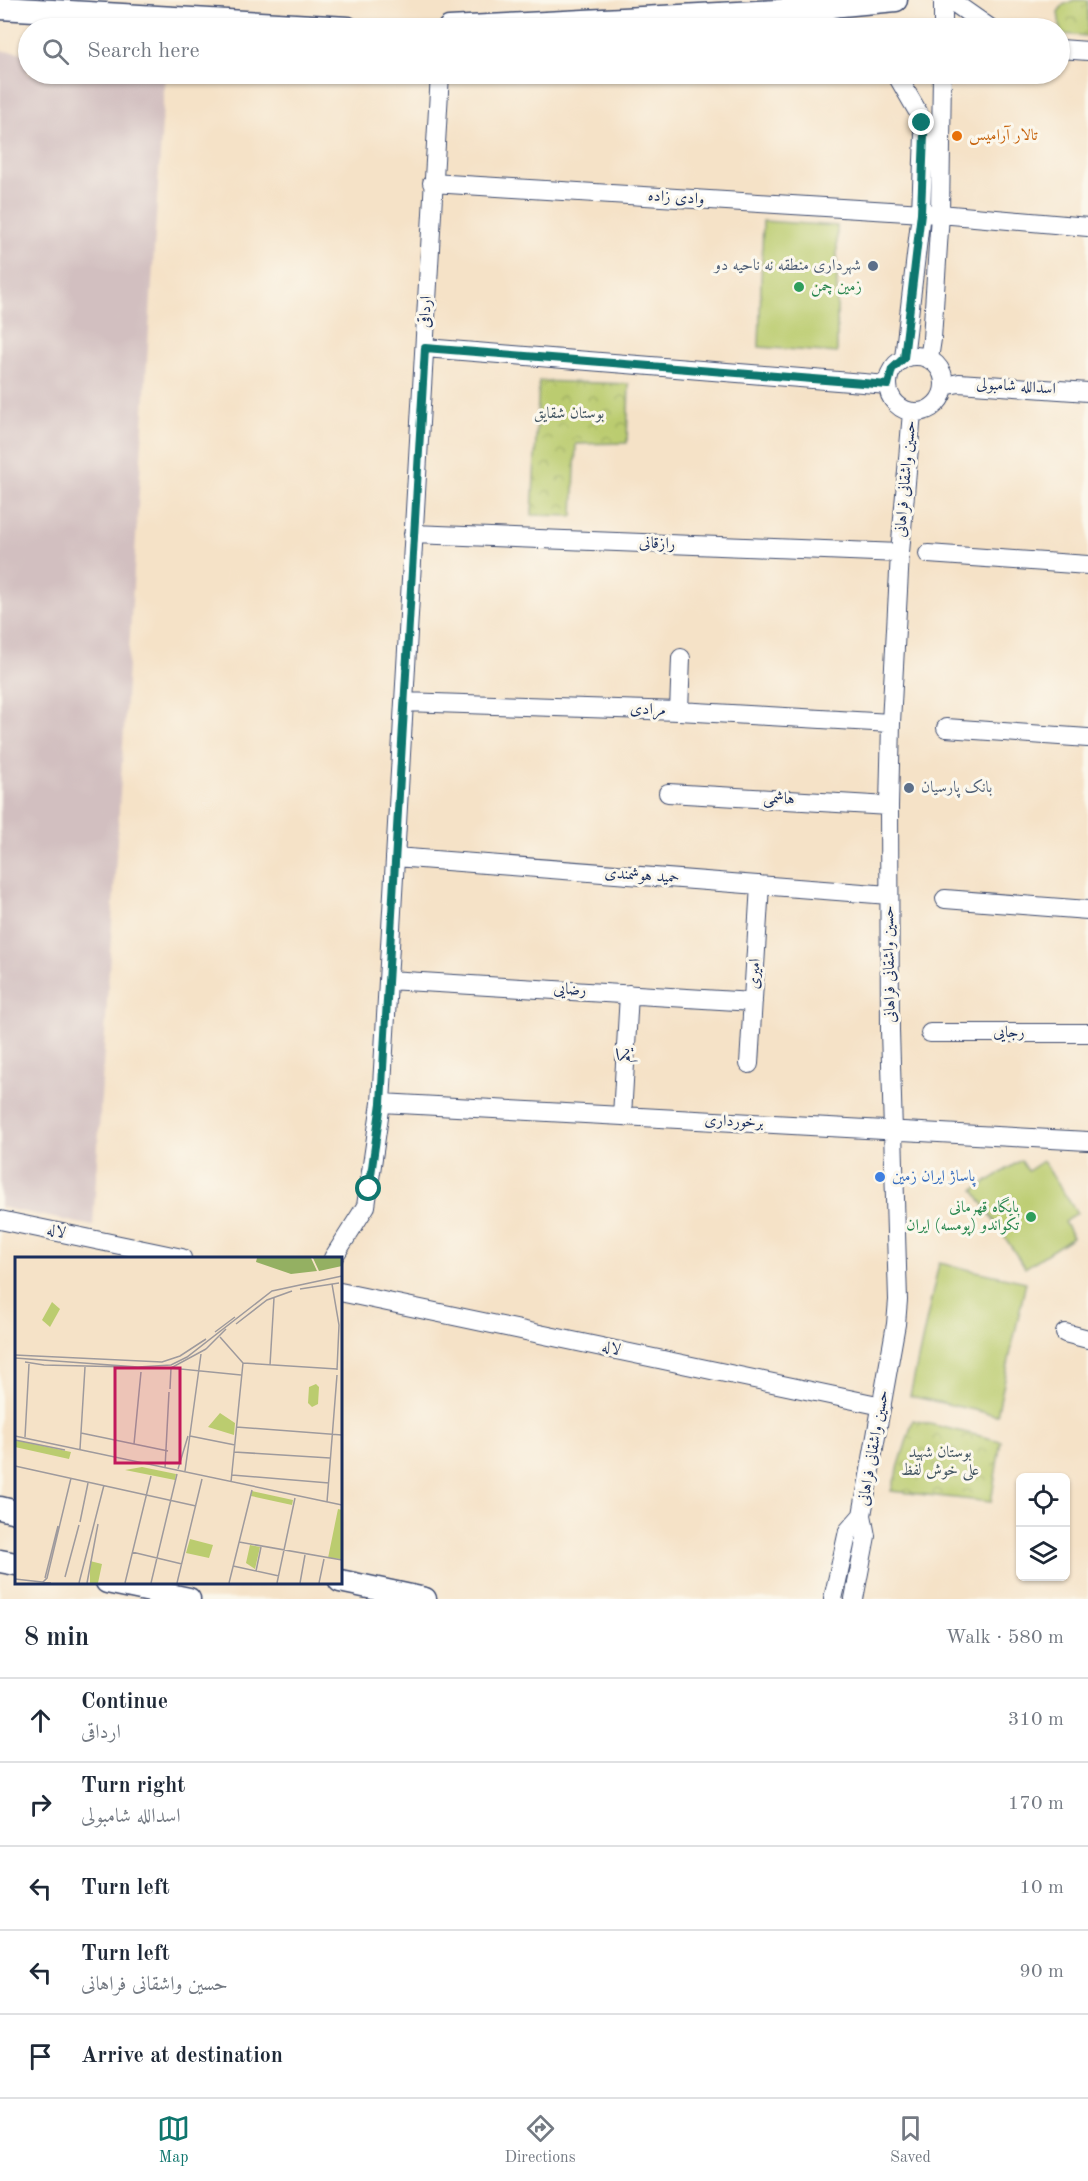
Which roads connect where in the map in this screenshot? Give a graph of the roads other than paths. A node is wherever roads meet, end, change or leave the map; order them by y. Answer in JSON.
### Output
{"nodes":[{"id":1,"x":896,"y":0,"type":"edge"},
{"id":2,"x":943,"y":0,"type":"edge"},
{"id":3,"x":950,"y":0,"type":"edge"},
{"id":4,"x":0,"y":8,"type":"edge"},
{"id":5,"x":777,"y":11,"type":"junction"},
{"id":6,"x":174,"y":18,"type":"edge"},
{"id":7,"x":644,"y":18,"type":"edge"},
{"id":8,"x":804,"y":18,"type":"edge"},
{"id":9,"x":943,"y":18,"type":"edge"},
{"id":10,"x":976,"y":18,"type":"edge"},
{"id":11,"x":1070,"y":50,"type":"edge"},
{"id":12,"x":1088,"y":51,"type":"edge"},
{"id":13,"x":439,"y":84,"type":"edge"},
{"id":14,"x":903,"y":84,"type":"edge"},
{"id":15,"x":942,"y":84,"type":"edge"},
{"id":16,"x":432,"y":183,"type":"junction"},
{"id":17,"x":921,"y":213,"type":"junction"},
{"id":18,"x":940,"y":214,"type":"junction"},
{"id":19,"x":1088,"y":227,"type":"edge"},
{"id":20,"x":425,"y":348,"type":"junction"},
{"id":21,"x":904,"y":358,"type":"junction"},
{"id":22,"x":928,"y":359,"type":"junction"},
{"id":23,"x":888,"y":385,"type":"junction"},
{"id":24,"x":945,"y":386,"type":"junction"},
{"id":25,"x":1088,"y":392,"type":"edge"},
{"id":26,"x":912,"y":412,"type":"junction"},
{"id":27,"x":413,"y":534,"type":"junction"},
{"id":28,"x":900,"y":553,"type":"junction"},
{"id":29,"x":928,"y":554,"type":"dead end"},
{"id":30,"x":1088,"y":565,"type":"edge"},
{"id":31,"x":681,"y":658,"type":"dead end"},
{"id":32,"x":404,"y":702,"type":"junction"},
{"id":33,"x":679,"y":711,"type":"junction"},
{"id":34,"x":891,"y":723,"type":"junction"},
{"id":35,"x":946,"y":728,"type":"dead end"},
{"id":36,"x":1088,"y":738,"type":"edge"},
{"id":37,"x":668,"y":793,"type":"dead end"},
{"id":38,"x":890,"y":806,"type":"junction"},
{"id":39,"x":395,"y":857,"type":"junction"},
{"id":40,"x":760,"y":885,"type":"junction"},
{"id":41,"x":889,"y":895,"type":"junction"},
{"id":42,"x":945,"y":899,"type":"dead end"},
{"id":43,"x":1088,"y":910,"type":"edge"},
{"id":44,"x":388,"y":980,"type":"junction"},
{"id":45,"x":628,"y":994,"type":"junction"},
{"id":46,"x":753,"y":1002,"type":"junction"},
{"id":47,"x":930,"y":1033,"type":"dead end"},
{"id":48,"x":1088,"y":1033,"type":"edge"},
{"id":49,"x":749,"y":1064,"type":"dead end"},
{"id":50,"x":381,"y":1103,"type":"junction"},
{"id":51,"x":622,"y":1116,"type":"junction"},
{"id":52,"x":894,"y":1131,"type":"junction"},
{"id":53,"x":1088,"y":1141,"type":"edge"},
{"id":54,"x":0,"y":1220,"type":"edge"},
{"id":55,"x":177,"y":1257,"type":"edge"},
{"id":56,"x":334,"y":1257,"type":"edge"},
{"id":57,"x":342,"y":1292,"type":"edge"},
{"id":58,"x":1065,"y":1333,"type":"dead end"},
{"id":59,"x":1088,"y":1339,"type":"edge"},
{"id":60,"x":882,"y":1406,"type":"junction"},
{"id":61,"x":0,"y":1508,"type":"edge"},
{"id":62,"x":15,"y":1512,"type":"edge"},
{"id":63,"x":862,"y":1515,"type":"junction"},
{"id":64,"x":0,"y":1561,"type":"edge"},
{"id":65,"x":15,"y":1564,"type":"edge"},
{"id":66,"x":342,"y":1581,"type":"edge"},
{"id":67,"x":117,"y":1584,"type":"edge"},
{"id":68,"x":189,"y":1599,"type":"edge"},
{"id":69,"x":426,"y":1599,"type":"edge"},
{"id":70,"x":833,"y":1599,"type":"edge"},
{"id":71,"x":854,"y":1599,"type":"edge"}],
"edges":[{"from":1,"to":5,"type":"main road"},
{"from":2,"to":9,"type":"street"},
{"from":3,"to":10,"type":"street"},
{"from":4,"to":6,"type":"main road"},
{"from":5,"to":7,"type":"main road"},
{"from":5,"to":8,"type":"street"},
{"from":11,"to":12,"type":"street"},
{"from":13,"to":16,"type":"street","name":"ارداقی"},
{"from":14,"to":17,"type":"street"},
{"from":15,"to":18,"type":"street"},
{"from":16,"to":17,"type":"street","name":"وادی زاده"},
{"from":16,"to":20,"type":"street","name":"ارداقی"},
{"from":17,"to":18,"type":"street","name":"وادی زاده"},
{"from":17,"to":21,"type":"street"},
{"from":18,"to":19,"type":"street"},
{"from":18,"to":22,"type":"street"},
{"from":20,"to":23,"type":"street"},
{"from":20,"to":27,"type":"street","name":"ارداقی"},
{"from":21,"to":22,"type":"street"},
{"from":21,"to":23,"type":"street"},
{"from":22,"to":24,"type":"street"},
{"from":23,"to":26,"type":"street"},
{"from":24,"to":25,"type":"street","name":"اسدالله شامبولی"},
{"from":24,"to":26,"type":"street"},
{"from":26,"to":28,"type":"street","name":"حسین واشقانی فراهانی"},
{"from":27,"to":28,"type":"street","name":"رازقانی"},
{"from":27,"to":32,"type":"street","name":"ارداقی"},
{"from":28,"to":34,"type":"street","name":"حسین واشقانی فراهانی"},
{"from":29,"to":30,"type":"street"},
{"from":31,"to":33,"type":"street"},
{"from":32,"to":33,"type":"street","name":"مرادی"},
{"from":32,"to":39,"type":"street","name":"ارداقی"},
{"from":33,"to":34,"type":"street","name":"مرادی"},
{"from":34,"to":38,"type":"street","name":"حسین واشقانی فراهانی"},
{"from":35,"to":36,"type":"street"},
{"from":37,"to":38,"type":"street","name":"هاشمی"},
{"from":38,"to":41,"type":"street","name":"حسین واشقانی فراهانی"},
{"from":39,"to":40,"type":"street","name":"حمید هوشمندی"},
{"from":39,"to":44,"type":"street","name":"ارداقی"},
{"from":40,"to":41,"type":"street","name":"حمید هوشمندی"},
{"from":40,"to":46,"type":"street","name":"امیری"},
{"from":41,"to":52,"type":"street","name":"حسین واشقانی فراهانی"},
{"from":42,"to":43,"type":"street"},
{"from":44,"to":45,"type":"street","name":"رضایی"},
{"from":44,"to":50,"type":"street","name":"ارداقی"},
{"from":45,"to":46,"type":"street","name":"رضایی"},
{"from":45,"to":51,"type":"street","name":"یکم"},
{"from":46,"to":49,"type":"street","name":"امیری"},
{"from":47,"to":48,"type":"street","name":"رجایی"},
{"from":50,"to":51,"type":"street","name":"برخورداری"},
{"from":50,"to":56,"type":"street","name":"ارداقی"},
{"from":51,"to":52,"type":"street","name":"برخورداری"},
{"from":52,"to":53,"type":"street","name":"برخورداری"},
{"from":52,"to":60,"type":"street","name":"حسین واشقانی فراهانی"},
{"from":54,"to":55,"type":"street","name":"لاله"},
{"from":57,"to":60,"type":"street","name":"لاله"},
{"from":58,"to":59,"type":"street"},
{"from":60,"to":63,"type":"street","name":"حسین واشقانی فراهانی"},
{"from":61,"to":62,"type":"main road"},
{"from":63,"to":70,"type":"street","name":"حسین واشقانی فراهانی"},
{"from":63,"to":71,"type":"street","name":"حسین واشقانی فراهانی"},
{"from":64,"to":65,"type":"main road"},
{"from":66,"to":69,"type":"main road"},
{"from":67,"to":68,"type":"main road"}]}
